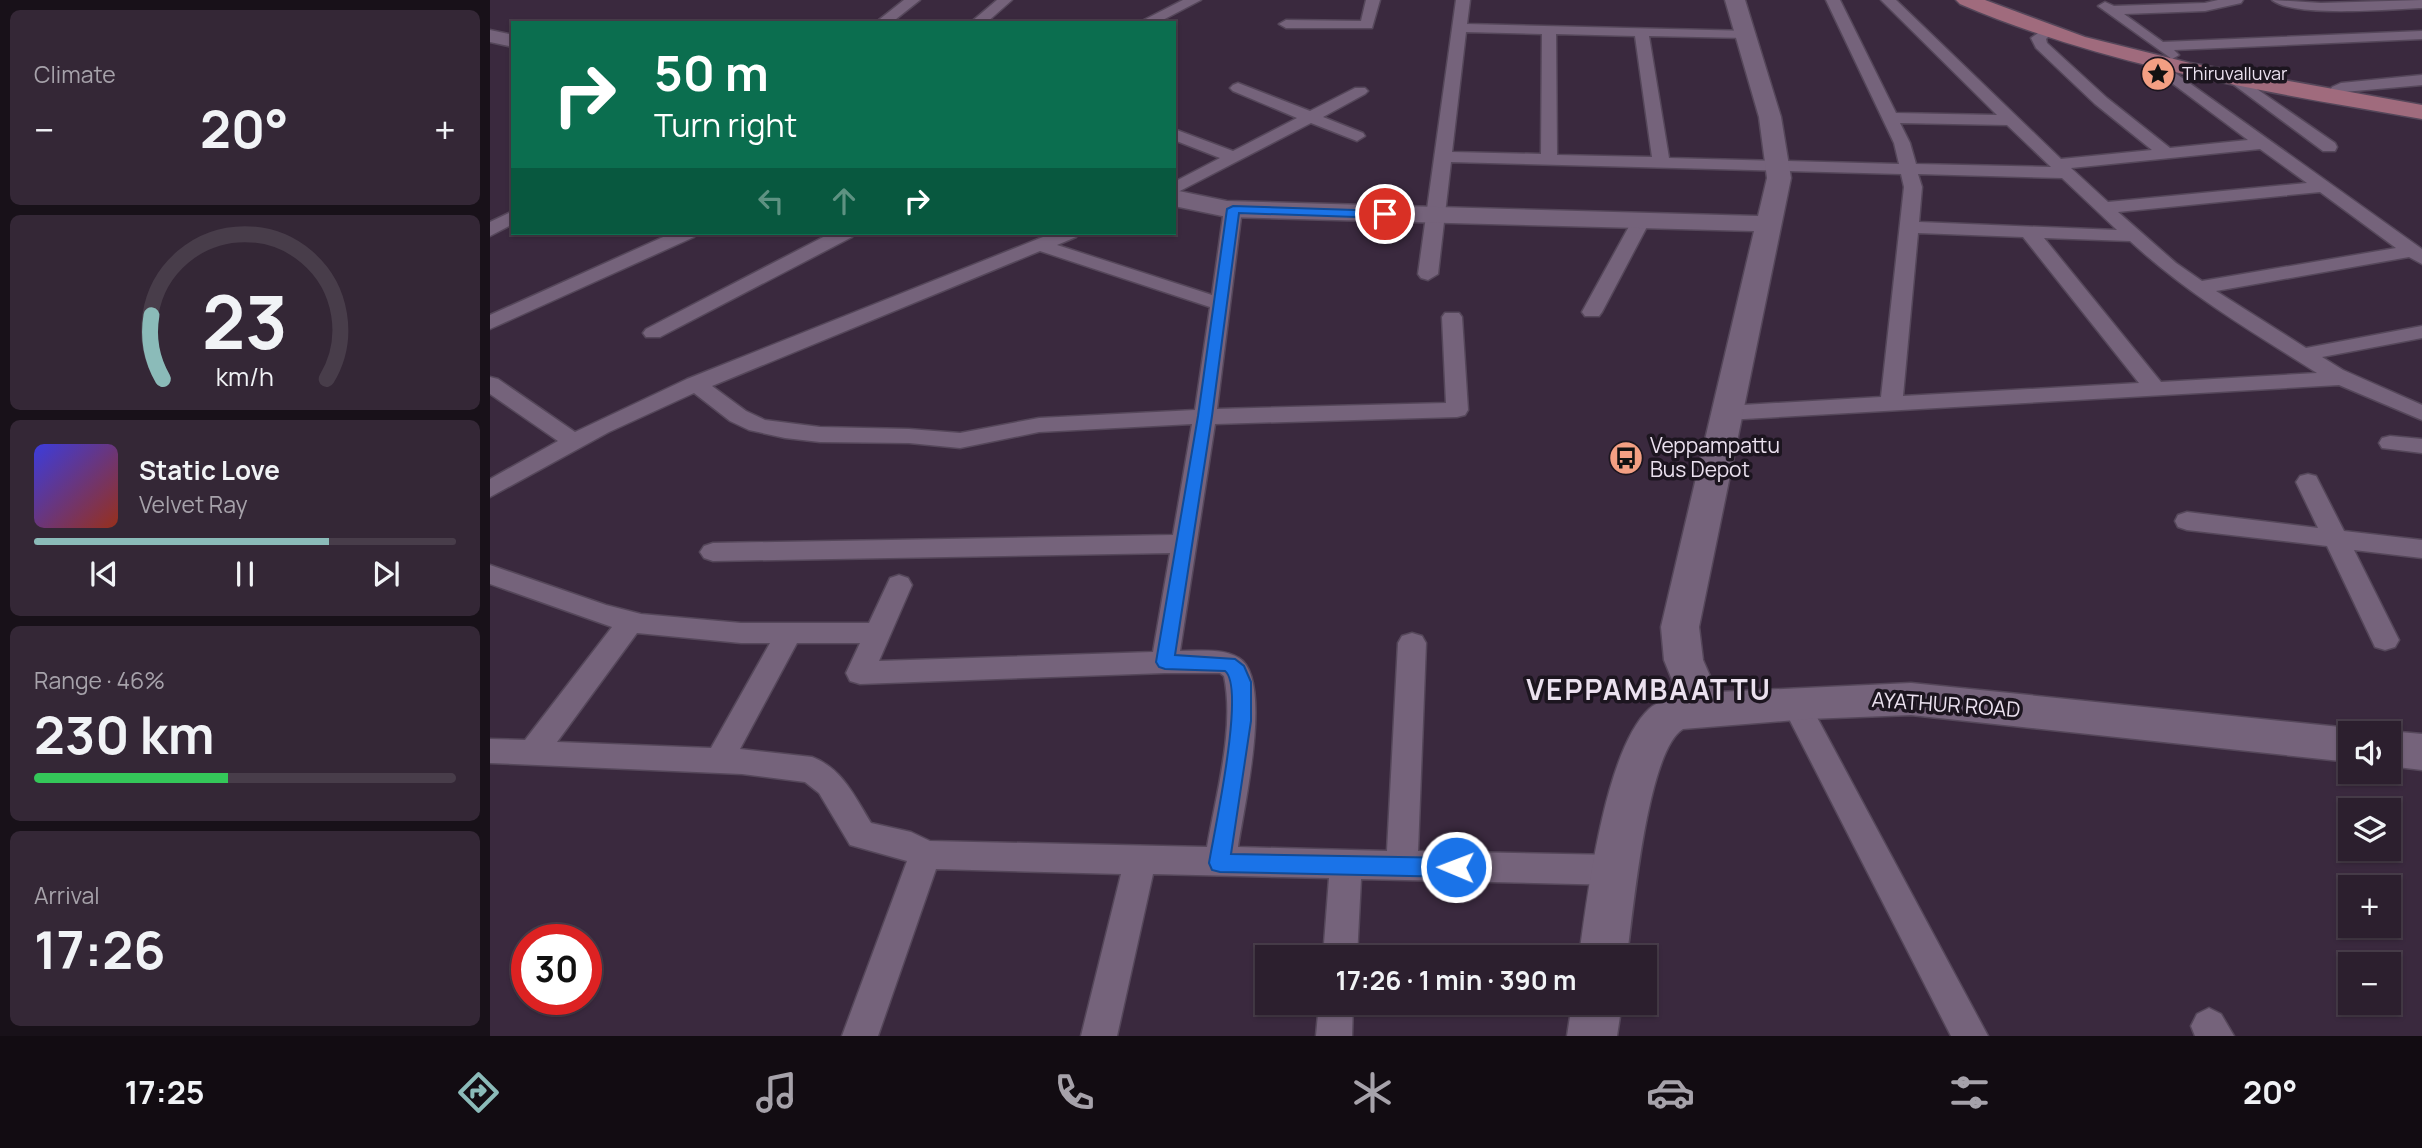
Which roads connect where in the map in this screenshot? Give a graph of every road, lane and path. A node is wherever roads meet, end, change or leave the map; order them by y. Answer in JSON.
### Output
{"nodes":[{"id":1,"x":913,"y":0,"type":"edge"},
{"id":2,"x":1005,"y":0,"type":"edge"},
{"id":3,"x":1194,"y":0,"type":"edge"},
{"id":4,"x":1373,"y":0,"type":"edge"},
{"id":5,"x":1463,"y":0,"type":"edge"},
{"id":6,"x":1735,"y":0,"type":"edge"},
{"id":7,"x":1833,"y":0,"type":"edge"},
{"id":8,"x":1888,"y":0,"type":"edge"},
{"id":9,"x":1967,"y":0,"type":"edge"},
{"id":10,"x":2098,"y":0,"type":"edge"},
{"id":11,"x":2279,"y":0,"type":"edge"},
{"id":12,"x":2230,"y":1,"type":"edge"},
{"id":13,"x":2418,"y":4,"type":"edge"},
{"id":14,"x":2111,"y":10,"type":"junction"},
{"id":15,"x":885,"y":21,"type":"edge"},
{"id":16,"x":979,"y":21,"type":"edge"},
{"id":17,"x":1149,"y":21,"type":"edge"},
{"id":18,"x":1286,"y":24,"type":"dead end"},
{"id":19,"x":1460,"y":28,"type":"junction"},
{"id":20,"x":1549,"y":30,"type":"junction"},
{"id":21,"x":2047,"y":31,"type":"junction"},
{"id":22,"x":1641,"y":32,"type":"junction"},
{"id":23,"x":1746,"y":34,"type":"junction"},
{"id":24,"x":2422,"y":35,"type":"edge"},
{"id":25,"x":490,"y":36,"type":"edge"},
{"id":26,"x":511,"y":41,"type":"edge"},
{"id":27,"x":2156,"y":55,"type":"junction"},
{"id":28,"x":2235,"y":79,"type":"junction"},
{"id":29,"x":2422,"y":80,"type":"edge"},
{"id":30,"x":1238,"y":88,"type":"dead end"},
{"id":31,"x":1360,"y":91,"type":"dead end"},
{"id":32,"x":2335,"y":96,"type":"junction"},
{"id":33,"x":2422,"y":112,"type":"edge"},
{"id":34,"x":1310,"y":117,"type":"junction"},
{"id":35,"x":1890,"y":118,"type":"junction"},
{"id":36,"x":2012,"y":120,"type":"junction"},
{"id":37,"x":1176,"y":135,"type":"edge"},
{"id":38,"x":1357,"y":136,"type":"dead end"},
{"id":39,"x":2266,"y":147,"type":"junction"},
{"id":40,"x":2165,"y":153,"type":"junction"},
{"id":41,"x":1443,"y":157,"type":"junction"},
{"id":42,"x":1234,"y":158,"type":"junction"},
{"id":43,"x":1549,"y":159,"type":"junction"},
{"id":44,"x":1661,"y":162,"type":"junction"},
{"id":45,"x":1779,"y":164,"type":"junction"},
{"id":46,"x":1910,"y":168,"type":"junction"},
{"id":47,"x":2062,"y":169,"type":"junction"},
{"id":48,"x":2320,"y":187,"type":"junction"},
{"id":49,"x":1176,"y":188,"type":"edge"},
{"id":50,"x":1176,"y":199,"type":"edge"},
{"id":51,"x":2102,"y":208,"type":"junction"},
{"id":52,"x":1233,"y":209,"type":"junction"},
{"id":53,"x":1436,"y":216,"type":"junction"},
{"id":54,"x":511,"y":217,"type":"edge"},
{"id":55,"x":1640,"y":221,"type":"junction"},
{"id":56,"x":1769,"y":224,"type":"junction"},
{"id":57,"x":1910,"y":227,"type":"junction"},
{"id":58,"x":490,"y":230,"type":"edge"},
{"id":59,"x":2029,"y":232,"type":"junction"},
{"id":60,"x":683,"y":235,"type":"edge"},
{"id":61,"x":841,"y":235,"type":"edge"},
{"id":62,"x":1064,"y":235,"type":"edge"},
{"id":63,"x":2133,"y":236,"type":"junction"},
{"id":64,"x":1039,"y":245,"type":"junction"},
{"id":65,"x":2418,"y":248,"type":"edge"},
{"id":66,"x":1428,"y":274,"type":"dead end"},
{"id":67,"x":2198,"y":288,"type":"junction"},
{"id":68,"x":1220,"y":304,"type":"junction"},
{"id":69,"x":1592,"y":312,"type":"dead end"},
{"id":70,"x":1452,"y":317,"type":"dead end"},
{"id":71,"x":490,"y":323,"type":"edge"},
{"id":72,"x":2422,"y":332,"type":"edge"},
{"id":73,"x":653,"y":333,"type":"dead end"},
{"id":74,"x":2302,"y":355,"type":"junction"},
{"id":75,"x":2341,"y":378,"type":"junction"},
{"id":76,"x":490,"y":384,"type":"edge"},
{"id":77,"x":695,"y":384,"type":"junction"},
{"id":78,"x":2155,"y":388,"type":"junction"},
{"id":79,"x":1891,"y":403,"type":"junction"},
{"id":80,"x":1726,"y":413,"type":"junction"},
{"id":81,"x":2422,"y":413,"type":"edge"},
{"id":82,"x":1205,"y":416,"type":"junction"},
{"id":83,"x":575,"y":442,"type":"junction"},
{"id":84,"x":2390,"y":443,"type":"dead end"},
{"id":85,"x":2422,"y":446,"type":"edge"},
{"id":86,"x":2308,"y":482,"type":"dead end"},
{"id":87,"x":490,"y":489,"type":"edge"},
{"id":88,"x":2187,"y":521,"type":"dead end"},
{"id":89,"x":2334,"y":538,"type":"junction"},
{"id":90,"x":1184,"y":544,"type":"junction"},
{"id":91,"x":2422,"y":549,"type":"edge"},
{"id":92,"x":713,"y":552,"type":"dead end"},
{"id":93,"x":490,"y":574,"type":"edge"},
{"id":94,"x":900,"y":585,"type":"dead end"},
{"id":95,"x":631,"y":622,"type":"junction"},
{"id":96,"x":878,"y":633,"type":"junction"},
{"id":97,"x":789,"y":634,"type":"junction"},
{"id":98,"x":2385,"y":640,"type":"dead end"},
{"id":99,"x":1412,"y":642,"type":"dead end"},
{"id":100,"x":1165,"y":662,"type":"junction"},
{"id":101,"x":1795,"y":704,"type":"junction"},
{"id":102,"x":1706,"y":709,"type":"junction"},
{"id":103,"x":2338,"y":744,"type":"edge"},
{"id":104,"x":2401,"y":750,"type":"edge"},
{"id":105,"x":490,"y":751,"type":"edge"},
{"id":106,"x":2422,"y":752,"type":"edge"},
{"id":107,"x":532,"y":753,"type":"junction"},
{"id":108,"x":719,"y":761,"type":"junction"},
{"id":109,"x":926,"y":855,"type":"junction"},
{"id":110,"x":1140,"y":861,"type":"junction"},
{"id":111,"x":1220,"y":863,"type":"junction"},
{"id":112,"x":1346,"y":865,"type":"junction"},
{"id":113,"x":1402,"y":866,"type":"junction"},
{"id":114,"x":1617,"y":870,"type":"junction"},
{"id":115,"x":1341,"y":945,"type":"edge"},
{"id":116,"x":1605,"y":945,"type":"edge"},
{"id":117,"x":1335,"y":1015,"type":"edge"},
{"id":118,"x":1595,"y":1015,"type":"edge"},
{"id":119,"x":860,"y":1036,"type":"edge"},
{"id":120,"x":1099,"y":1036,"type":"edge"},
{"id":121,"x":1334,"y":1036,"type":"edge"},
{"id":122,"x":1592,"y":1036,"type":"edge"},
{"id":123,"x":1970,"y":1036,"type":"edge"}],
"edges":[{"from":1,"to":15,"type":"street"},
{"from":2,"to":16,"type":"street"},
{"from":3,"to":17,"type":"street"},
{"from":4,"to":18,"type":"street"},
{"from":5,"to":19,"type":"street"},
{"from":6,"to":23,"type":"street"},
{"from":7,"to":35,"type":"street"},
{"from":8,"to":36,"type":"street"},
{"from":9,"to":21,"type":"main road"},
{"from":10,"to":14,"type":"street"},
{"from":11,"to":13,"type":"street"},
{"from":12,"to":14,"type":"street"},
{"from":14,"to":27,"type":"street"},
{"from":19,"to":20,"type":"street"},
{"from":19,"to":41,"type":"street"},
{"from":20,"to":22,"type":"street"},
{"from":20,"to":43,"type":"street"},
{"from":21,"to":27,"type":"main road"},
{"from":21,"to":40,"type":"street"},
{"from":22,"to":23,"type":"street"},
{"from":22,"to":44,"type":"street"},
{"from":23,"to":45,"type":"street"},
{"from":24,"to":27,"type":"street"},
{"from":25,"to":26,"type":"street"},
{"from":27,"to":28,"type":"main road"},
{"from":27,"to":39,"type":"street"},
{"from":28,"to":32,"type":"main road"},
{"from":28,"to":39,"type":"street"},
{"from":29,"to":32,"type":"street"},
{"from":30,"to":34,"type":"street"},
{"from":31,"to":34,"type":"street"},
{"from":32,"to":33,"type":"main road"},
{"from":34,"to":38,"type":"street"},
{"from":34,"to":42,"type":"street"},
{"from":35,"to":36,"type":"street"},
{"from":35,"to":46,"type":"street"},
{"from":36,"to":47,"type":"street"},
{"from":37,"to":42,"type":"street"},
{"from":39,"to":40,"type":"street"},
{"from":39,"to":48,"type":"street"},
{"from":40,"to":47,"type":"street"},
{"from":41,"to":43,"type":"street"},
{"from":41,"to":53,"type":"street"},
{"from":42,"to":49,"type":"street"},
{"from":43,"to":44,"type":"street"},
{"from":44,"to":45,"type":"street"},
{"from":45,"to":46,"type":"street"},
{"from":45,"to":56,"type":"street"},
{"from":46,"to":47,"type":"street"},
{"from":46,"to":57,"type":"street"},
{"from":47,"to":51,"type":"street"},
{"from":48,"to":51,"type":"street"},
{"from":48,"to":65,"type":"street"},
{"from":50,"to":52,"type":"street"},
{"from":51,"to":63,"type":"street"},
{"from":52,"to":53,"type":"street"},
{"from":52,"to":68,"type":"street"},
{"from":53,"to":55,"type":"street"},
{"from":53,"to":66,"type":"street"},
{"from":54,"to":58,"type":"street"},
{"from":55,"to":56,"type":"street"},
{"from":55,"to":69,"type":"street"},
{"from":56,"to":80,"type":"street"},
{"from":57,"to":59,"type":"street"},
{"from":57,"to":79,"type":"street"},
{"from":59,"to":63,"type":"street"},
{"from":59,"to":78,"type":"street"},
{"from":60,"to":71,"type":"street"},
{"from":61,"to":73,"type":"street"},
{"from":62,"to":64,"type":"street"},
{"from":63,"to":67,"type":"street"},
{"from":64,"to":68,"type":"street"},
{"from":64,"to":77,"type":"street"},
{"from":65,"to":67,"type":"street"},
{"from":67,"to":74,"type":"street"},
{"from":68,"to":82,"type":"street"},
{"from":70,"to":82,"type":"street"},
{"from":72,"to":74,"type":"street"},
{"from":74,"to":75,"type":"street"},
{"from":75,"to":78,"type":"street"},
{"from":75,"to":81,"type":"street"},
{"from":76,"to":83,"type":"street"},
{"from":77,"to":82,"type":"street"},
{"from":77,"to":83,"type":"street"},
{"from":78,"to":79,"type":"street"},
{"from":79,"to":80,"type":"street"},
{"from":80,"to":102,"type":"street"},
{"from":82,"to":90,"type":"street"},
{"from":83,"to":87,"type":"street"},
{"from":84,"to":85,"type":"street"},
{"from":86,"to":89,"type":"street"},
{"from":88,"to":89,"type":"street"},
{"from":89,"to":91,"type":"street"},
{"from":89,"to":98,"type":"street"},
{"from":90,"to":92,"type":"street"},
{"from":90,"to":100,"type":"street"},
{"from":93,"to":95,"type":"street"},
{"from":94,"to":96,"type":"street"},
{"from":95,"to":97,"type":"street"},
{"from":95,"to":107,"type":"street"},
{"from":96,"to":97,"type":"street"},
{"from":96,"to":100,"type":"street"},
{"from":97,"to":108,"type":"street"},
{"from":99,"to":113,"type":"street"},
{"from":100,"to":111,"type":"street"},
{"from":101,"to":102,"type":"street","name":"AYATHUR ROAD"},
{"from":101,"to":103,"type":"street","name":"AYATHUR ROAD"},
{"from":101,"to":123,"type":"street"},
{"from":102,"to":114,"type":"street","name":"AYATHUR ROAD"},
{"from":104,"to":106,"type":"street"},
{"from":105,"to":107,"type":"street"},
{"from":107,"to":108,"type":"street"},
{"from":108,"to":109,"type":"street"},
{"from":109,"to":110,"type":"street"},
{"from":109,"to":119,"type":"street"},
{"from":110,"to":111,"type":"street"},
{"from":110,"to":120,"type":"street"},
{"from":111,"to":112,"type":"street"},
{"from":112,"to":113,"type":"street"},
{"from":112,"to":115,"type":"street"},
{"from":113,"to":114,"type":"street"},
{"from":114,"to":116,"type":"street","name":"AYATHUR ROAD"},
{"from":117,"to":121,"type":"street"},
{"from":118,"to":122,"type":"street"}]}
